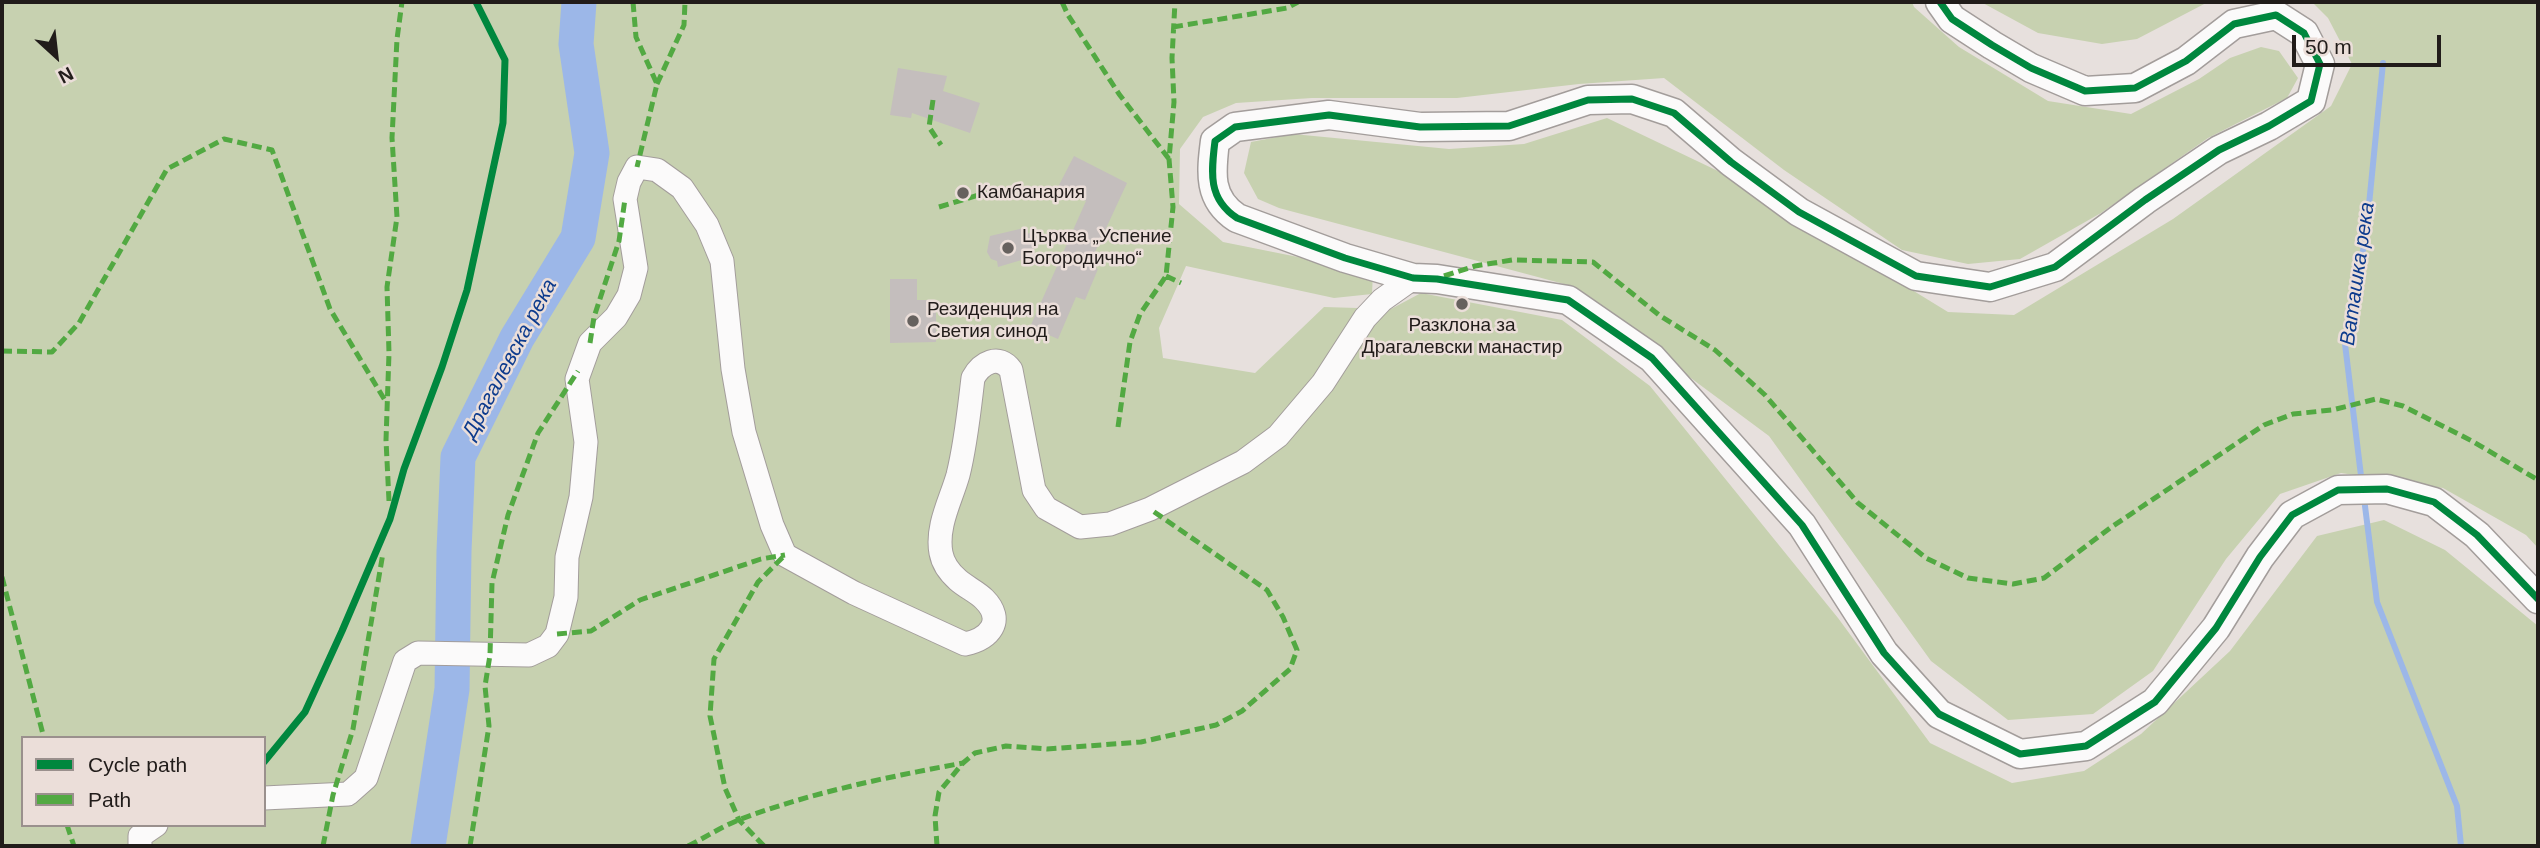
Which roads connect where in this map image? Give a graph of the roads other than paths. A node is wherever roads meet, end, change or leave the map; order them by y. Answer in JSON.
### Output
{"nodes":[{"id":1,"x":1940,"y":2,"type":"edge"},
{"id":2,"x":1413,"y":278,"type":"junction"},
{"id":3,"x":2538,"y":599,"type":"edge"},
{"id":4,"x":266,"y":799,"type":"edge"},
{"id":5,"x":153,"y":827,"type":"edge"},
{"id":6,"x":140,"y":846,"type":"edge"}],
"edges":[{"from":1,"to":2,"type":"street"},
{"from":2,"to":3,"type":"street"},
{"from":2,"to":4,"type":"street"},
{"from":5,"to":6,"type":"street"}]}
